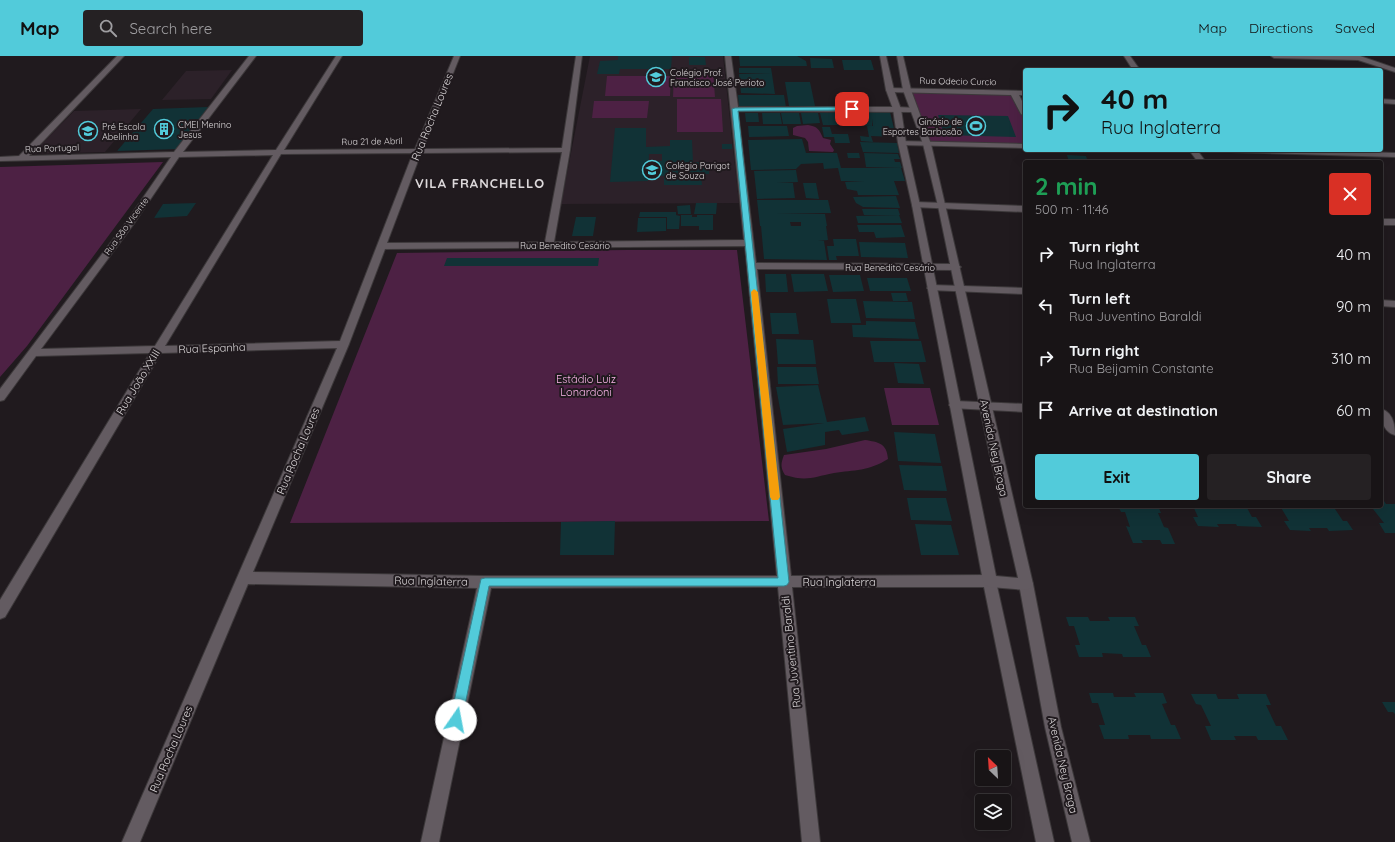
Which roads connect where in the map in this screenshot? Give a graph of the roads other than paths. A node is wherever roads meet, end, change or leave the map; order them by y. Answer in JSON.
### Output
{"nodes":[{"id":1,"x":121,"y":56,"type":"edge"},
{"id":2,"x":253,"y":56,"type":"edge"},
{"id":3,"x":339,"y":56,"type":"edge"},
{"id":4,"x":457,"y":56,"type":"edge"},
{"id":5,"x":579,"y":56,"type":"edge"},
{"id":6,"x":728,"y":56,"type":"edge"},
{"id":7,"x":883,"y":56,"type":"edge"},
{"id":8,"x":900,"y":56,"type":"edge"},
{"id":9,"x":1127,"y":56,"type":"edge"},
{"id":10,"x":1274,"y":56,"type":"edge"},
{"id":11,"x":1356,"y":57,"type":"edge"},
{"id":12,"x":1136,"y":68,"type":"edge"},
{"id":13,"x":1395,"y":70,"type":"edge"},
{"id":14,"x":890,"y":90,"type":"junction"},
{"id":15,"x":907,"y":90,"type":"junction"},
{"id":16,"x":1014,"y":92,"type":"junction"},
{"id":17,"x":1023,"y":93,"type":"edge"},
{"id":18,"x":1383,"y":101,"type":"edge"},
{"id":19,"x":1395,"y":102,"type":"edge"},
{"id":20,"x":735,"y":109,"type":"junction"},
{"id":21,"x":897,"y":109,"type":"junction"},
{"id":22,"x":914,"y":110,"type":"junction"},
{"id":23,"x":1023,"y":110,"type":"edge"},
{"id":24,"x":902,"y":143,"type":"junction"},
{"id":25,"x":927,"y":144,"type":"junction"},
{"id":26,"x":1023,"y":146,"type":"edge"},
{"id":27,"x":418,"y":150,"type":"junction"},
{"id":28,"x":566,"y":150,"type":"junction"},
{"id":29,"x":278,"y":152,"type":"junction"},
{"id":30,"x":1296,"y":152,"type":"edge"},
{"id":31,"x":177,"y":154,"type":"junction"},
{"id":32,"x":1395,"y":155,"type":"edge"},
{"id":33,"x":0,"y":159,"type":"edge"},
{"id":34,"x":21,"y":159,"type":"junction"},
{"id":35,"x":916,"y":205,"type":"junction"},
{"id":36,"x":942,"y":206,"type":"junction"},
{"id":37,"x":1023,"y":209,"type":"edge"},
{"id":38,"x":1383,"y":222,"type":"edge"},
{"id":39,"x":1395,"y":222,"type":"edge"},
{"id":40,"x":748,"y":243,"type":"junction"},
{"id":41,"x":549,"y":245,"type":"junction"},
{"id":42,"x":381,"y":246,"type":"junction"},
{"id":43,"x":752,"y":266,"type":"junction"},
{"id":44,"x":928,"y":267,"type":"junction"},
{"id":45,"x":956,"y":267,"type":"junction"},
{"id":46,"x":932,"y":288,"type":"junction"},
{"id":47,"x":960,"y":289,"type":"junction"},
{"id":48,"x":1023,"y":291,"type":"edge"},
{"id":49,"x":1383,"y":303,"type":"edge"},
{"id":50,"x":1395,"y":304,"type":"edge"},
{"id":51,"x":344,"y":344,"type":"junction"},
{"id":52,"x":157,"y":349,"type":"junction"},
{"id":53,"x":32,"y":353,"type":"junction"},
{"id":54,"x":0,"y":397,"type":"edge"},
{"id":55,"x":955,"y":405,"type":"junction"},
{"id":56,"x":985,"y":406,"type":"junction"},
{"id":57,"x":1023,"y":408,"type":"edge"},
{"id":58,"x":1386,"y":420,"type":"edge"},
{"id":59,"x":1395,"y":431,"type":"edge"},
{"id":60,"x":244,"y":578,"type":"junction"},
{"id":61,"x":485,"y":582,"type":"junction"},
{"id":62,"x":784,"y":582,"type":"junction"},
{"id":63,"x":990,"y":582,"type":"junction"},
{"id":64,"x":1026,"y":584,"type":"junction"},
{"id":65,"x":0,"y":613,"type":"edge"},
{"id":66,"x":131,"y":842,"type":"edge"},
{"id":67,"x":430,"y":842,"type":"edge"},
{"id":68,"x":811,"y":842,"type":"edge"},
{"id":69,"x":1045,"y":842,"type":"edge"},
{"id":70,"x":1081,"y":842,"type":"edge"}],
"edges":[{"from":1,"to":34,"type":"street"},
{"from":2,"to":31,"type":"street","name":"Rua São Vicente"},
{"from":3,"to":29,"type":"street","name":"Rua João XXIII"},
{"from":4,"to":27,"type":"street","name":"Rua Rocha Loures"},
{"from":5,"to":28,"type":"street"},
{"from":6,"to":20,"type":"street","name":"Rua Juventino Baraldi"},
{"from":7,"to":14,"type":"street"},
{"from":8,"to":15,"type":"street","name":"Avenida Ney Braga"},
{"from":9,"to":12,"type":"street"},
{"from":10,"to":11,"type":"street"},
{"from":11,"to":13,"type":"street"},
{"from":14,"to":15,"type":"street","name":"Rua Odecio Curcio"},
{"from":14,"to":21,"type":"street"},
{"from":15,"to":16,"type":"street","name":"Rua Odecio Curcio"},
{"from":15,"to":22,"type":"street","name":"Avenida Ney Braga"},
{"from":16,"to":17,"type":"street","name":"Rua Odecio Curcio"},
{"from":16,"to":23,"type":"street"},
{"from":18,"to":19,"type":"street"},
{"from":20,"to":21,"type":"street"},
{"from":20,"to":40,"type":"street","name":"Rua Juventino Baraldi"},
{"from":21,"to":22,"type":"street"},
{"from":21,"to":24,"type":"street"},
{"from":22,"to":25,"type":"street","name":"Avenida Ney Braga"},
{"from":24,"to":25,"type":"street"},
{"from":24,"to":35,"type":"street"},
{"from":25,"to":26,"type":"street"},
{"from":25,"to":36,"type":"street","name":"Avenida Ney Braga"},
{"from":27,"to":28,"type":"street","name":"Rua 21 de Abril"},
{"from":27,"to":29,"type":"street","name":"Rua 21 de Abril"},
{"from":27,"to":42,"type":"street","name":"Rua Rocha Loures"},
{"from":28,"to":41,"type":"street"},
{"from":29,"to":31,"type":"street","name":"Rua 21 de Abril"},
{"from":29,"to":52,"type":"street","name":"Rua João XXIII"},
{"from":30,"to":32,"type":"street"},
{"from":31,"to":34,"type":"street","name":"Rua Portugal"},
{"from":31,"to":53,"type":"street","name":"Rua São Vicente"},
{"from":33,"to":34,"type":"street","name":"Rua Portugal"},
{"from":35,"to":36,"type":"street"},
{"from":35,"to":44,"type":"street"},
{"from":36,"to":37,"type":"street"},
{"from":36,"to":45,"type":"street","name":"Avenida Ney Braga"},
{"from":38,"to":39,"type":"street"},
{"from":40,"to":41,"type":"street","name":"Rua Benedito Cesário"},
{"from":40,"to":43,"type":"street","name":"Rua Juventino Baraldi"},
{"from":41,"to":42,"type":"street","name":"Rua Benedito Cesário"},
{"from":42,"to":51,"type":"street","name":"Rua Rocha Loures"},
{"from":43,"to":44,"type":"street","name":"Rua Benedito Cesário"},
{"from":43,"to":62,"type":"street","name":"Rua Juventino Baraldi"},
{"from":44,"to":45,"type":"street","name":"Rua Benedito Cesário"},
{"from":44,"to":46,"type":"street"},
{"from":45,"to":47,"type":"street","name":"Avenida Ney Braga"},
{"from":46,"to":47,"type":"street"},
{"from":46,"to":55,"type":"street"},
{"from":47,"to":48,"type":"street"},
{"from":47,"to":56,"type":"street","name":"Avenida Ney Braga"},
{"from":49,"to":50,"type":"street"},
{"from":51,"to":52,"type":"street","name":"Rua Espanha"},
{"from":51,"to":60,"type":"street","name":"Rua Rocha Loures"},
{"from":52,"to":53,"type":"street","name":"Rua Espanha"},
{"from":52,"to":65,"type":"street","name":"Rua João XXIII"},
{"from":53,"to":54,"type":"street","name":"Rua São Vicente"},
{"from":55,"to":56,"type":"street"},
{"from":55,"to":63,"type":"street"},
{"from":56,"to":57,"type":"street"},
{"from":56,"to":64,"type":"street","name":"Avenida Ney Braga"},
{"from":58,"to":59,"type":"street"},
{"from":60,"to":61,"type":"street","name":"Rua Inglaterra"},
{"from":60,"to":66,"type":"street","name":"Rua Rocha Loures"},
{"from":61,"to":62,"type":"street","name":"Rua Inglaterra"},
{"from":61,"to":67,"type":"street"},
{"from":62,"to":63,"type":"street","name":"Rua Inglaterra"},
{"from":62,"to":68,"type":"street","name":"Rua Juventino Baraldi"},
{"from":63,"to":64,"type":"street","name":"Rua Inglaterra"},
{"from":63,"to":69,"type":"street"},
{"from":64,"to":70,"type":"street","name":"Avenida Ney Braga"}]}
